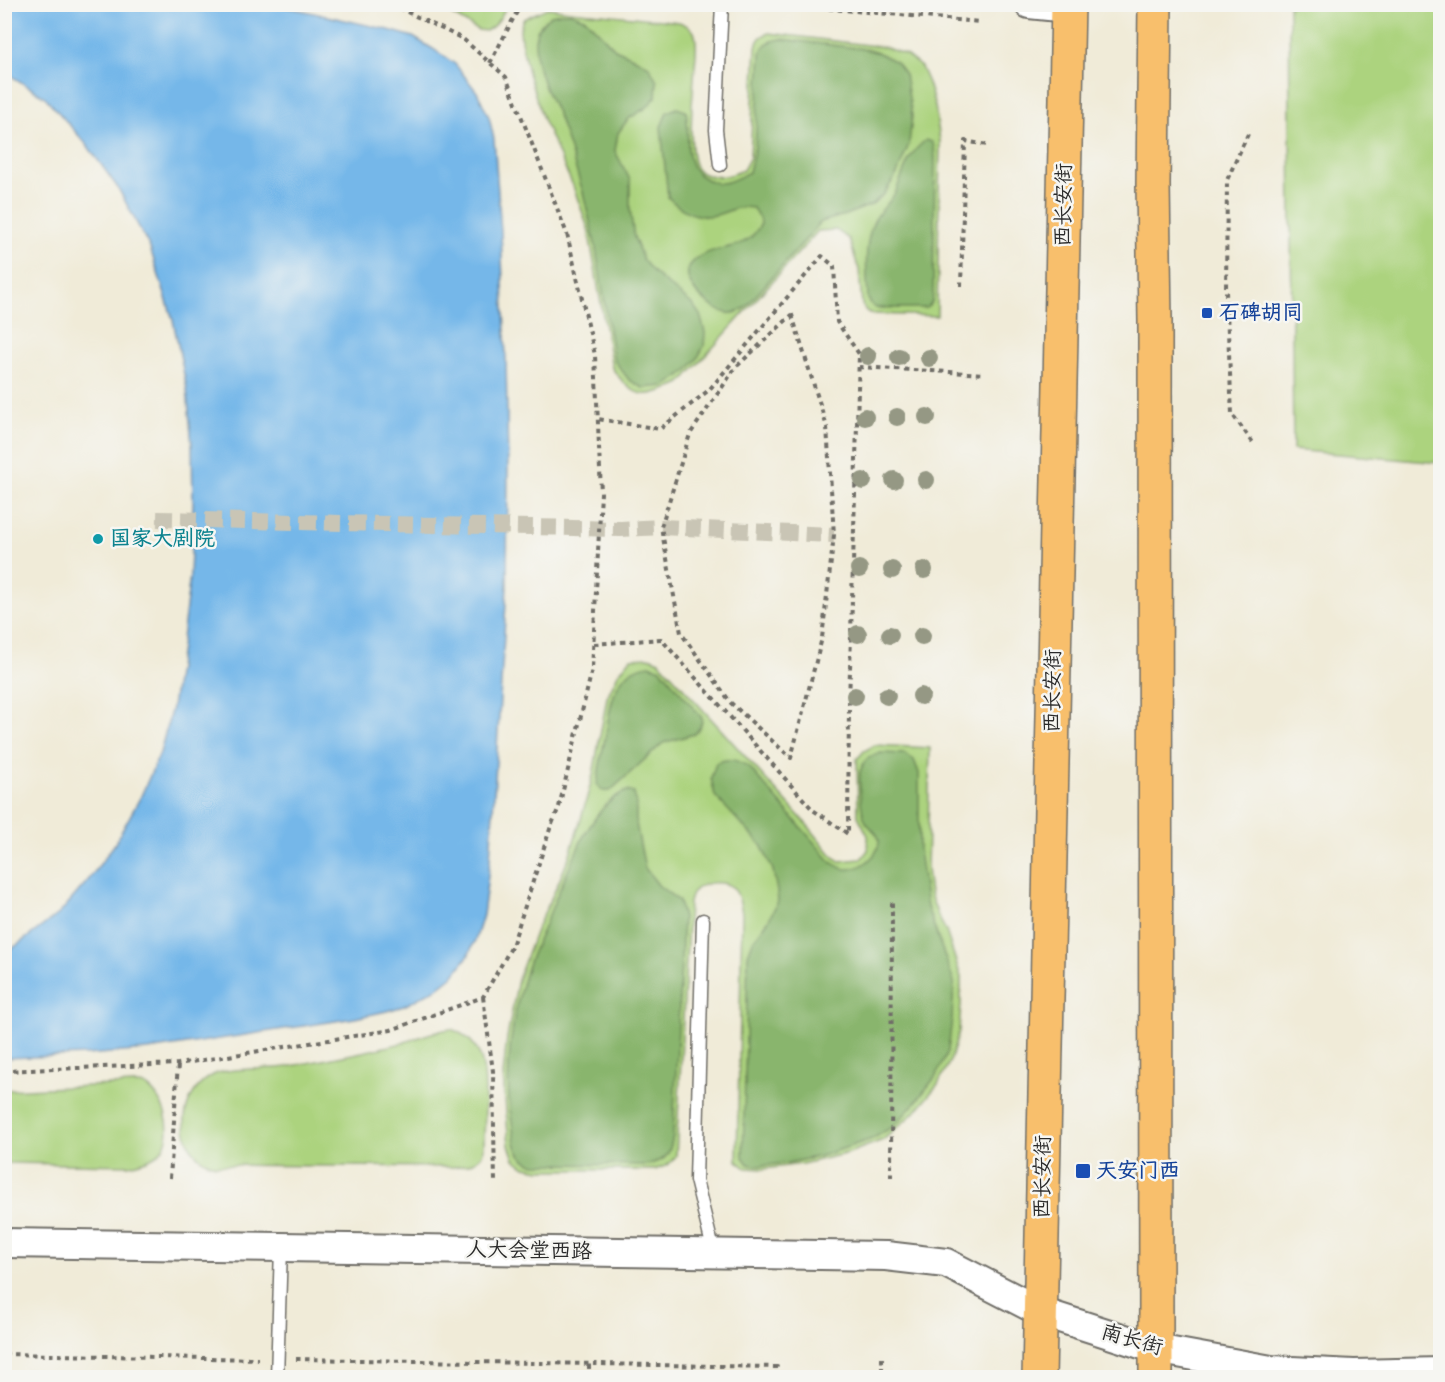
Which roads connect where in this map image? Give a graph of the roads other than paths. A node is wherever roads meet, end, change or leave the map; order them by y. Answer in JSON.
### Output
{"nodes":[{"id":1,"x":722,"y":4,"type":"edge"},
{"id":2,"x":1029,"y":4,"type":"edge"},
{"id":3,"x":1155,"y":4,"type":"edge"},
{"id":4,"x":1068,"y":6,"type":"edge"},
{"id":5,"x":720,"y":165,"type":"dead end"},
{"id":6,"x":702,"y":920,"type":"dead end"},
{"id":7,"x":4,"y":1243,"type":"edge"},
{"id":8,"x":281,"y":1247,"type":"junction"},
{"id":9,"x":715,"y":1254,"type":"junction"},
{"id":10,"x":1041,"y":1312,"type":"junction"},
{"id":11,"x":1156,"y":1363,"type":"edge"},
{"id":12,"x":1440,"y":1372,"type":"edge"},
{"id":13,"x":277,"y":1377,"type":"edge"},
{"id":14,"x":1039,"y":1377,"type":"edge"}],
"edges":[{"from":1,"to":5,"type":"lane"},
{"from":2,"to":4,"type":"street"},
{"from":3,"to":11,"type":"highway"},
{"from":4,"to":10,"type":"highway","name":"西长安街"},
{"from":6,"to":9,"type":"lane"},
{"from":7,"to":8,"type":"street","name":"人大会堂西路"},
{"from":8,"to":9,"type":"street","name":"人大会堂西路"},
{"from":8,"to":13,"type":"lane"},
{"from":9,"to":10,"type":"street","name":"人大会堂西路"},
{"from":10,"to":11,"type":"street","name":"南长街"},
{"from":10,"to":14,"type":"highway","name":"西长安街"},
{"from":11,"to":12,"type":"street","name":"南长街"}]}
